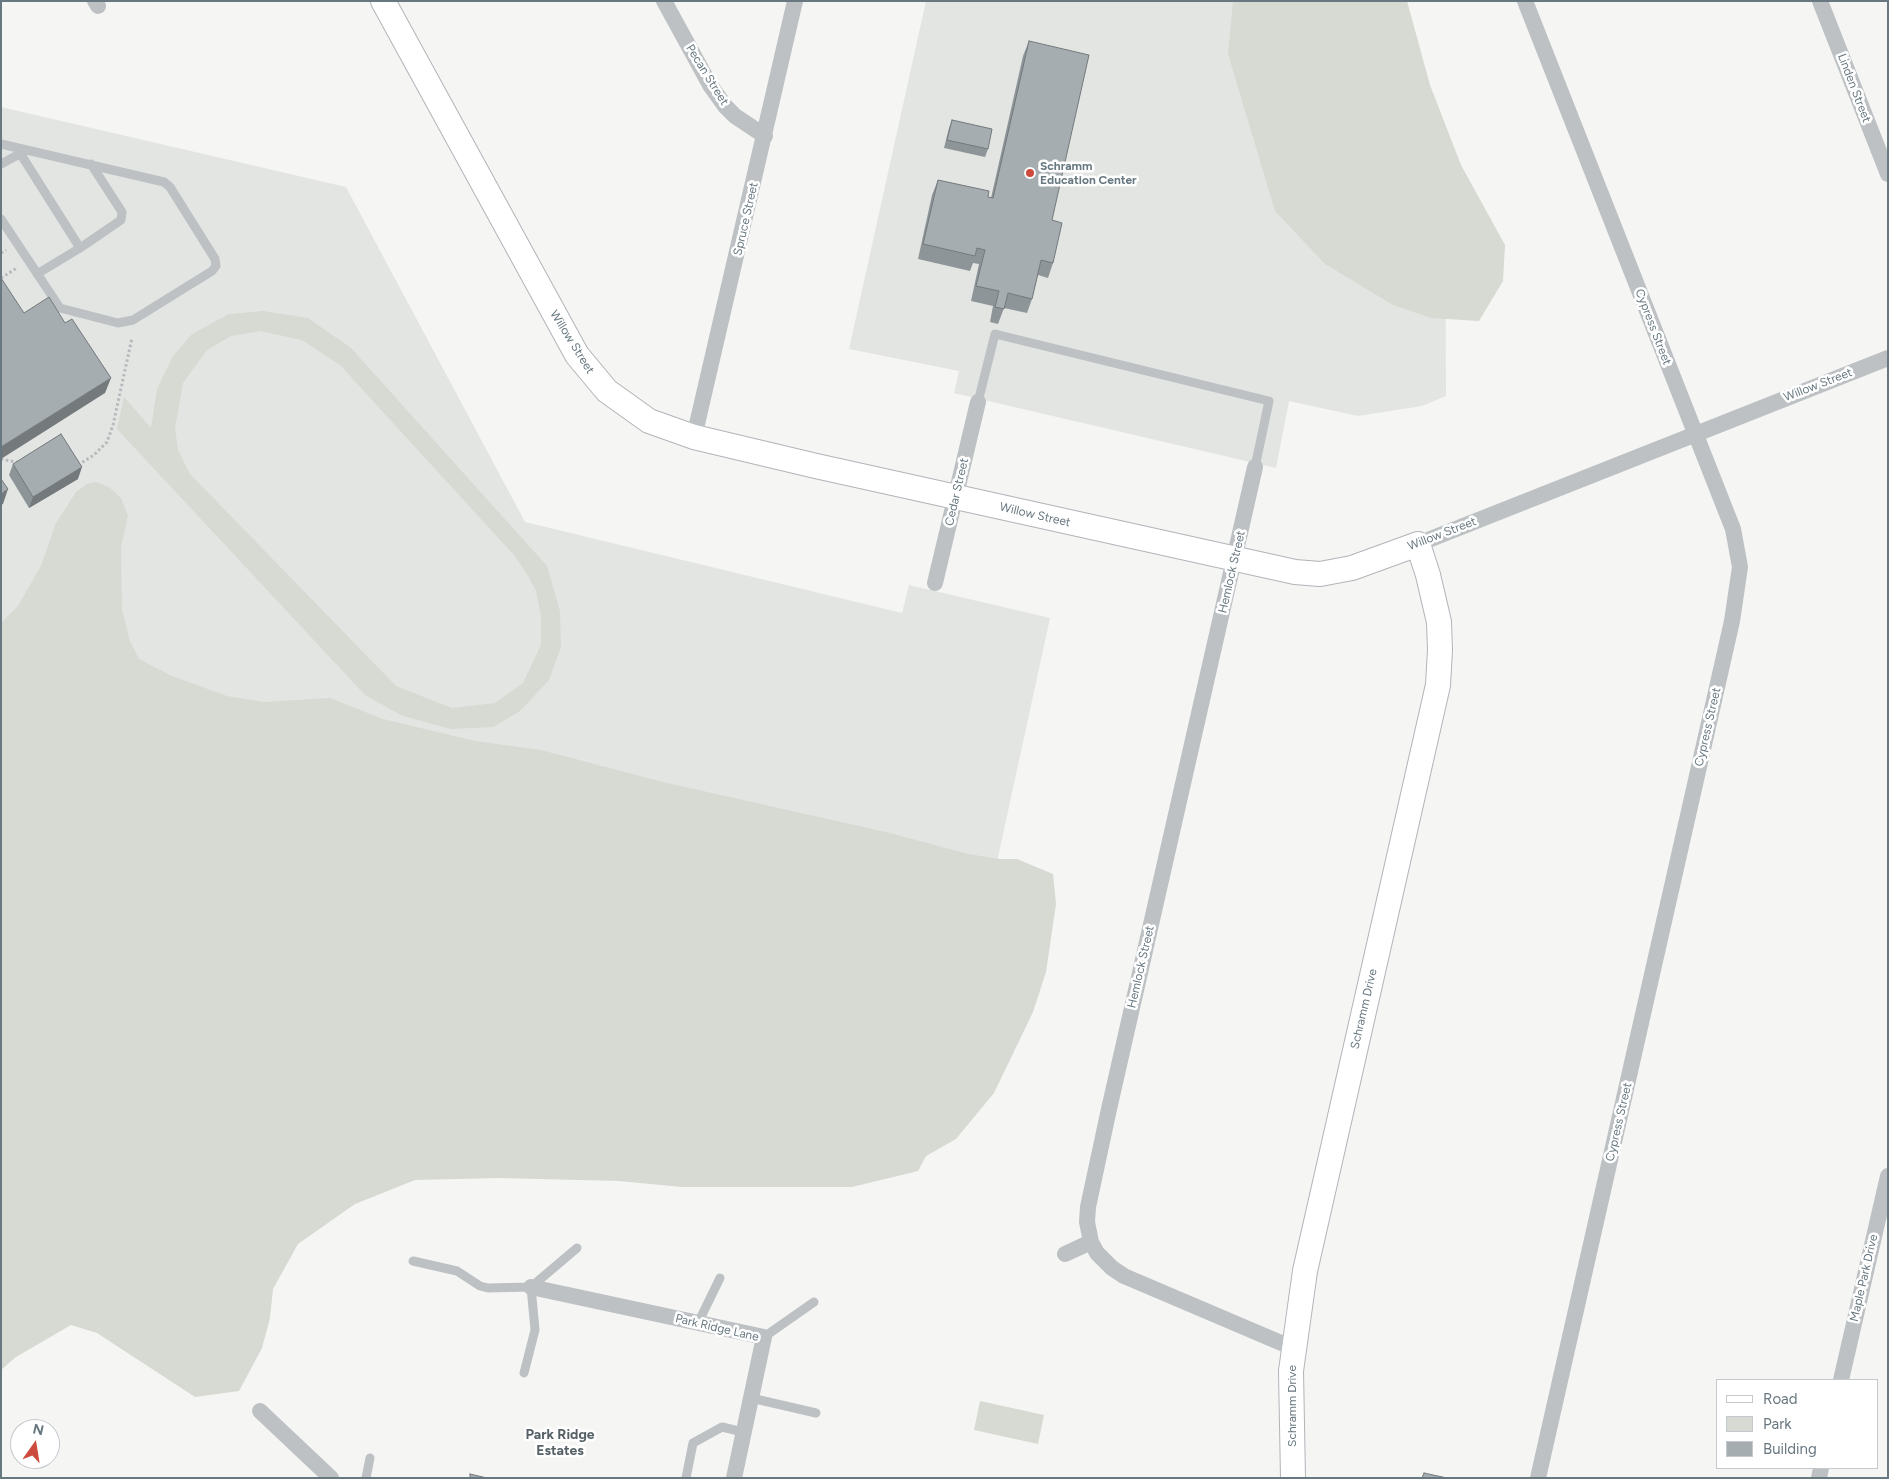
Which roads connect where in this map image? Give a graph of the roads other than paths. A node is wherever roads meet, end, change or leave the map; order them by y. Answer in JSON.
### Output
{"nodes":[{"id":1,"x":383,"y":1,"type":"edge"},
{"id":2,"x":664,"y":1,"type":"edge"},
{"id":3,"x":795,"y":1,"type":"edge"},
{"id":4,"x":1525,"y":1,"type":"edge"},
{"id":5,"x":1820,"y":1,"type":"edge"},
{"id":6,"x":765,"y":136,"type":"junction"},
{"id":7,"x":1,"y":144,"type":"edge"},
{"id":8,"x":24,"y":152,"type":"junction"},
{"id":9,"x":1,"y":164,"type":"edge"},
{"id":10,"x":91,"y":164,"type":"junction"},
{"id":11,"x":1888,"y":174,"type":"edge"},
{"id":12,"x":1,"y":219,"type":"edge"},
{"id":13,"x":80,"y":248,"type":"junction"},
{"id":14,"x":36,"y":274,"type":"junction"},
{"id":15,"x":1888,"y":358,"type":"edge"},
{"id":16,"x":978,"y":402,"type":"joint"},
{"id":17,"x":1695,"y":434,"type":"junction"},
{"id":18,"x":694,"y":437,"type":"junction"},
{"id":19,"x":1255,"y":467,"type":"joint"},
{"id":20,"x":956,"y":497,"type":"junction"},
{"id":21,"x":1418,"y":544,"type":"junction"},
{"id":22,"x":1235,"y":559,"type":"junction"},
{"id":23,"x":935,"y":583,"type":"dead end"},
{"id":24,"x":1888,"y":1176,"type":"edge"},
{"id":25,"x":1091,"y":1242,"type":"junction"},
{"id":26,"x":577,"y":1248,"type":"dead end"},
{"id":27,"x":1065,"y":1254,"type":"dead end"},
{"id":28,"x":413,"y":1261,"type":"dead end"},
{"id":29,"x":720,"y":1278,"type":"dead end"},
{"id":30,"x":531,"y":1288,"type":"junction"},
{"id":31,"x":814,"y":1302,"type":"dead end"},
{"id":32,"x":698,"y":1323,"type":"junction"},
{"id":33,"x":764,"y":1337,"type":"junction"},
{"id":34,"x":1293,"y":1348,"type":"junction"},
{"id":35,"x":524,"y":1373,"type":"dead end"},
{"id":36,"x":1841,"y":1379,"type":"edge"},
{"id":37,"x":751,"y":1398,"type":"junction"},
{"id":38,"x":260,"y":1411,"type":"dead end"},
{"id":39,"x":816,"y":1413,"type":"dead end"},
{"id":40,"x":744,"y":1432,"type":"junction"},
{"id":41,"x":370,"y":1458,"type":"dead end"},
{"id":42,"x":331,"y":1478,"type":"edge"},
{"id":43,"x":366,"y":1478,"type":"edge"},
{"id":44,"x":686,"y":1478,"type":"edge"},
{"id":45,"x":734,"y":1478,"type":"edge"},
{"id":46,"x":1293,"y":1478,"type":"edge"},
{"id":47,"x":1538,"y":1478,"type":"edge"}],
"edges":[{"from":1,"to":18,"type":"street","name":"Willow Street"},
{"from":2,"to":6,"type":"street","name":"Pecan Street"},
{"from":3,"to":6,"type":"street","name":"Spruce Street"},
{"from":4,"to":17,"type":"street","name":"Cypress Street"},
{"from":5,"to":11,"type":"street","name":"Linden Street"},
{"from":6,"to":18,"type":"street","name":"Spruce Street"},
{"from":7,"to":8,"type":"lane"},
{"from":8,"to":9,"type":"lane"},
{"from":8,"to":10,"type":"lane"},
{"from":8,"to":13,"type":"lane"},
{"from":10,"to":13,"type":"lane"},
{"from":10,"to":14,"type":"lane"},
{"from":12,"to":14,"type":"lane"},
{"from":13,"to":14,"type":"lane"},
{"from":15,"to":17,"type":"street","name":"Willow Street"},
{"from":16,"to":19,"type":"lane"},
{"from":16,"to":20,"type":"street","name":"Cedar Street"},
{"from":17,"to":21,"type":"street","name":"Willow Street"},
{"from":17,"to":47,"type":"street","name":"Cypress Street"},
{"from":18,"to":20,"type":"street","name":"Willow Street"},
{"from":19,"to":22,"type":"street","name":"Hemlock Street"},
{"from":20,"to":22,"type":"street","name":"Willow Street"},
{"from":20,"to":23,"type":"street","name":"Cedar Street"},
{"from":21,"to":22,"type":"street","name":"Willow Street"},
{"from":21,"to":34,"type":"street","name":"Schramm Drive"},
{"from":22,"to":25,"type":"street","name":"Hemlock Street"},
{"from":24,"to":36,"type":"street","name":"Maple Park Drive"},
{"from":25,"to":27,"type":"street"},
{"from":25,"to":34,"type":"street"},
{"from":26,"to":30,"type":"lane"},
{"from":28,"to":30,"type":"lane"},
{"from":29,"to":32,"type":"lane"},
{"from":30,"to":32,"type":"street","name":"Park Ridge Lane"},
{"from":30,"to":35,"type":"lane"},
{"from":31,"to":33,"type":"lane"},
{"from":32,"to":33,"type":"street","name":"Park Ridge Lane"},
{"from":33,"to":37,"type":"street","name":"Park Ridge Lane"},
{"from":34,"to":46,"type":"street","name":"Schramm Drive"},
{"from":37,"to":39,"type":"lane"},
{"from":37,"to":40,"type":"street","name":"Park Ridge Lane"},
{"from":38,"to":42,"type":"street"},
{"from":40,"to":44,"type":"lane"},
{"from":40,"to":45,"type":"street","name":"Park Ridge Lane"},
{"from":41,"to":43,"type":"lane"}]}
